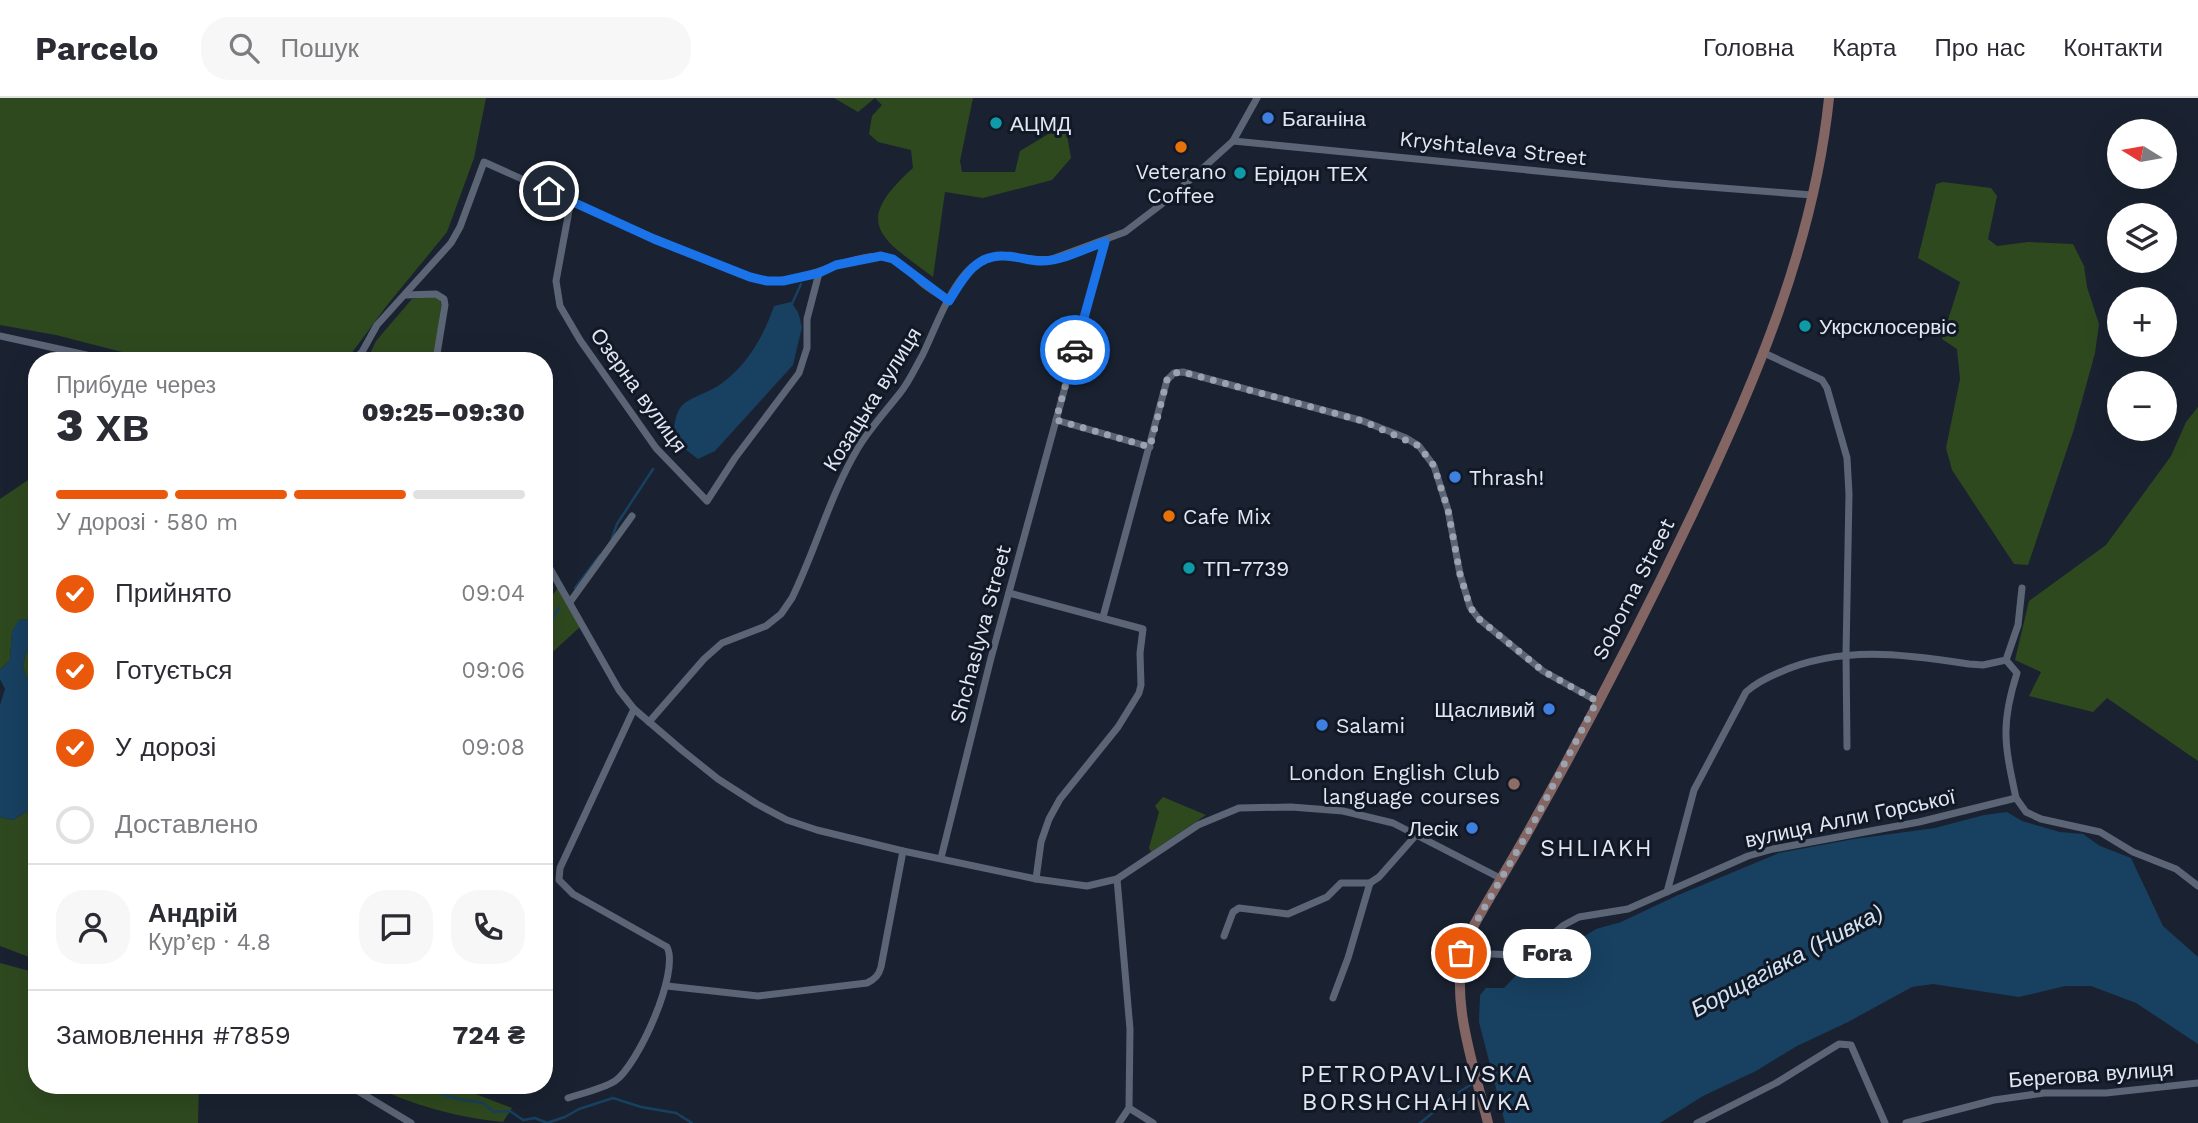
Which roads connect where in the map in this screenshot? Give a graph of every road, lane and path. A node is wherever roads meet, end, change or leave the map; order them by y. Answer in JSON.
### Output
{"nodes":[{"id":1,"x":1256,"y":98,"type":"edge"},
{"id":2,"x":1829,"y":98,"type":"edge"},
{"id":3,"x":1233,"y":141,"type":"junction"},
{"id":4,"x":1812,"y":195,"type":"junction"},
{"id":5,"x":571,"y":200,"type":"junction"},
{"id":6,"x":1105,"y":242,"type":"junction"},
{"id":7,"x":819,"y":273,"type":"junction"},
{"id":8,"x":407,"y":295,"type":"junction"},
{"id":9,"x":949,"y":301,"type":"junction"},
{"id":10,"x":0,"y":336,"type":"edge"},
{"id":11,"x":73,"y":352,"type":"edge"},
{"id":12,"x":363,"y":352,"type":"edge"},
{"id":13,"x":437,"y":352,"type":"edge"},
{"id":14,"x":1764,"y":354,"type":"junction"},
{"id":15,"x":1056,"y":420,"type":"junction"},
{"id":16,"x":1150,"y":447,"type":"junction"},
{"id":17,"x":632,"y":516,"type":"dead end"},
{"id":18,"x":553,"y":573,"type":"edge"},
{"id":19,"x":2022,"y":588,"type":"dead end"},
{"id":20,"x":1009,"y":593,"type":"junction"},
{"id":21,"x":570,"y":601,"type":"junction"},
{"id":22,"x":1103,"y":617,"type":"junction"},
{"id":23,"x":1846,"y":654,"type":"junction"},
{"id":24,"x":2006,"y":660,"type":"junction"},
{"id":25,"x":1597,"y":701,"type":"junction"},
{"id":26,"x":634,"y":709,"type":"junction"},
{"id":27,"x":649,"y":722,"type":"junction"},
{"id":28,"x":1847,"y":747,"type":"dead end"},
{"id":29,"x":2016,"y":798,"type":"junction"},
{"id":30,"x":1417,"y":834,"type":"junction"},
{"id":31,"x":902,"y":850,"type":"junction"},
{"id":32,"x":942,"y":858,"type":"junction"},
{"id":33,"x":1036,"y":878,"type":"junction"},
{"id":34,"x":1500,"y":878,"type":"junction"},
{"id":35,"x":1117,"y":879,"type":"junction"},
{"id":36,"x":1370,"y":883,"type":"junction"},
{"id":37,"x":2198,"y":886,"type":"edge"},
{"id":38,"x":1667,"y":892,"type":"junction"},
{"id":39,"x":1224,"y":936,"type":"dead end"},
{"id":40,"x":1461,"y":953,"type":"junction"},
{"id":41,"x":667,"y":986,"type":"junction"},
{"id":42,"x":1333,"y":998,"type":"dead end"},
{"id":43,"x":2198,"y":1083,"type":"edge"},
{"id":44,"x":363,"y":1094,"type":"edge"},
{"id":45,"x":568,"y":1098,"type":"dead end"},
{"id":46,"x":1129,"y":1108,"type":"junction"},
{"id":47,"x":411,"y":1123,"type":"edge"},
{"id":48,"x":1119,"y":1123,"type":"edge"},
{"id":49,"x":1153,"y":1123,"type":"edge"},
{"id":50,"x":1488,"y":1123,"type":"edge"},
{"id":51,"x":1697,"y":1123,"type":"edge"},
{"id":52,"x":1885,"y":1123,"type":"edge"},
{"id":53,"x":1906,"y":1123,"type":"edge"}],
"edges":[{"from":1,"to":3,"type":"street"},
{"from":2,"to":4,"type":"main road","name":"Soborna Street"},
{"from":3,"to":4,"type":"street","name":"Kryshtaleva Street"},
{"from":3,"to":6,"type":"street","name":"Козацька вулиця"},
{"from":4,"to":14,"type":"main road","name":"Soborna Street"},
{"from":5,"to":7,"type":"street"},
{"from":5,"to":7,"type":"street","name":"Озерна вулиця"},
{"from":5,"to":8,"type":"street"},
{"from":6,"to":9,"type":"street","name":"Козацька вулиця"},
{"from":6,"to":15,"type":"street","name":"Shchaslyva Street"},
{"from":7,"to":9,"type":"street"},
{"from":8,"to":12,"type":"street"},
{"from":8,"to":13,"type":"street"},
{"from":9,"to":27,"type":"street","name":"Козацька вулиця"},
{"from":10,"to":11,"type":"street"},
{"from":14,"to":23,"type":"street"},
{"from":14,"to":25,"type":"main road","name":"Soborna Street"},
{"from":15,"to":16,"type":"street"},
{"from":15,"to":20,"type":"street","name":"Shchaslyva Street"},
{"from":16,"to":22,"type":"street"},
{"from":16,"to":25,"type":"street"},
{"from":17,"to":21,"type":"street"},
{"from":18,"to":21,"type":"street"},
{"from":19,"to":24,"type":"street"},
{"from":20,"to":22,"type":"street"},
{"from":20,"to":32,"type":"street","name":"Shchaslyva Street"},
{"from":21,"to":26,"type":"street"},
{"from":22,"to":33,"type":"street"},
{"from":23,"to":24,"type":"street"},
{"from":23,"to":28,"type":"street"},
{"from":23,"to":38,"type":"street"},
{"from":24,"to":29,"type":"street"},
{"from":25,"to":34,"type":"main road","name":"Soborna Street"},
{"from":26,"to":27,"type":"street"},
{"from":26,"to":41,"type":"street"},
{"from":27,"to":31,"type":"street"},
{"from":29,"to":37,"type":"street"},
{"from":29,"to":38,"type":"street","name":"вулиця Алли Горської"},
{"from":30,"to":34,"type":"street"},
{"from":30,"to":35,"type":"street"},
{"from":30,"to":36,"type":"street"},
{"from":31,"to":32,"type":"street"},
{"from":31,"to":41,"type":"street"},
{"from":32,"to":33,"type":"street"},
{"from":33,"to":35,"type":"street"},
{"from":34,"to":40,"type":"main road","name":"Soborna Street"},
{"from":35,"to":46,"type":"street"},
{"from":36,"to":39,"type":"street"},
{"from":36,"to":42,"type":"street"},
{"from":38,"to":40,"type":"street","name":"вулиця Алли Горської"},
{"from":40,"to":50,"type":"main road","name":"Soborna Street"},
{"from":41,"to":45,"type":"street"},
{"from":43,"to":53,"type":"street","name":"Берегова вулиця"},
{"from":44,"to":47,"type":"street"},
{"from":46,"to":48,"type":"street"},
{"from":46,"to":49,"type":"street"},
{"from":51,"to":52,"type":"street"}]}
